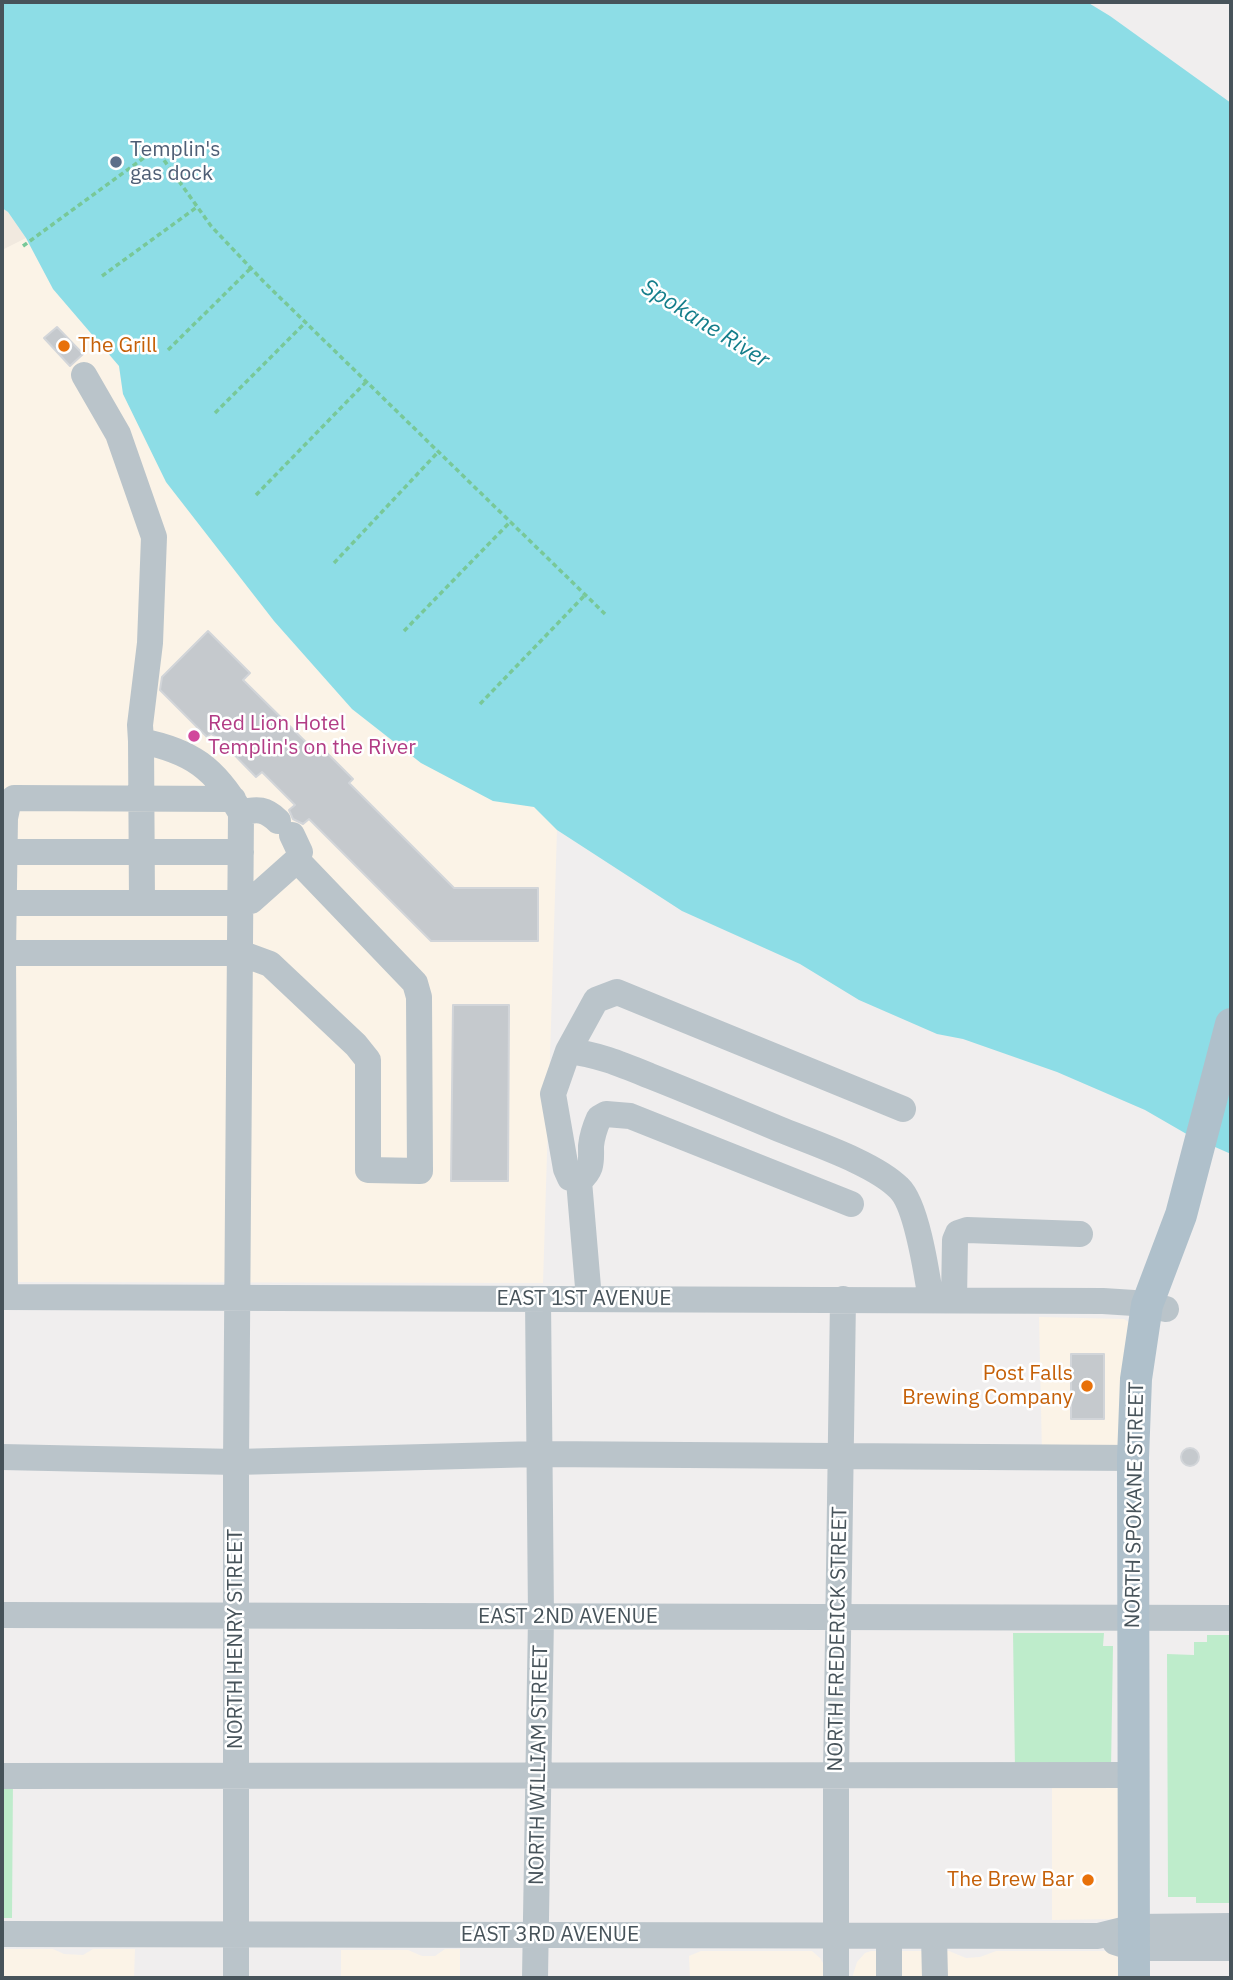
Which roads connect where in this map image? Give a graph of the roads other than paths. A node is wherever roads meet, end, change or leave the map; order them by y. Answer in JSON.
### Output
{"nodes":[{"id":1,"x":84,"y":375,"type":"dead end"},
{"id":2,"x":141,"y":741,"type":"junction"},
{"id":3,"x":142,"y":799,"type":"junction"},
{"id":4,"x":237,"y":806,"type":"junction"},
{"id":5,"x":289,"y":839,"type":"junction"},
{"id":6,"x":4,"y":852,"type":"junction"},
{"id":7,"x":142,"y":852,"type":"junction"},
{"id":8,"x":241,"y":852,"type":"junction"},
{"id":9,"x":240,"y":903,"type":"junction"},
{"id":10,"x":4,"y":904,"type":"junction"},
{"id":11,"x":142,"y":904,"type":"junction"},
{"id":12,"x":3,"y":953,"type":"edge"},
{"id":13,"x":240,"y":953,"type":"junction"},
{"id":14,"x":1231,"y":1024,"type":"edge"},
{"id":15,"x":568,"y":1051,"type":"junction"},
{"id":16,"x":903,"y":1109,"type":"dead end"},
{"id":17,"x":579,"y":1181,"type":"junction"},
{"id":18,"x":851,"y":1204,"type":"dead end"},
{"id":19,"x":1080,"y":1234,"type":"dead end"},
{"id":20,"x":3,"y":1297,"type":"edge"},
{"id":21,"x":237,"y":1299,"type":"junction"},
{"id":22,"x":538,"y":1299,"type":"junction"},
{"id":23,"x":589,"y":1299,"type":"junction"},
{"id":24,"x":843,"y":1299,"type":"junction"},
{"id":25,"x":943,"y":1300,"type":"junction"},
{"id":26,"x":1157,"y":1307,"type":"junction"},
{"id":27,"x":538,"y":1454,"type":"junction"},
{"id":28,"x":840,"y":1455,"type":"junction"},
{"id":29,"x":2,"y":1457,"type":"edge"},
{"id":30,"x":1133,"y":1458,"type":"junction"},
{"id":31,"x":236,"y":1462,"type":"junction"},
{"id":32,"x":2,"y":1615,"type":"edge"},
{"id":33,"x":838,"y":1616,"type":"junction"},
{"id":34,"x":235,"y":1617,"type":"junction"},
{"id":35,"x":541,"y":1617,"type":"junction"},
{"id":36,"x":1143,"y":1618,"type":"junction"},
{"id":37,"x":1231,"y":1619,"type":"edge"},
{"id":38,"x":836,"y":1773,"type":"junction"},
{"id":39,"x":540,"y":1774,"type":"junction"},
{"id":40,"x":1133,"y":1775,"type":"junction"},
{"id":41,"x":2,"y":1776,"type":"edge"},
{"id":42,"x":236,"y":1776,"type":"junction"},
{"id":43,"x":1231,"y":1926,"type":"edge"},
{"id":44,"x":2,"y":1934,"type":"edge"},
{"id":45,"x":236,"y":1935,"type":"junction"},
{"id":46,"x":536,"y":1935,"type":"junction"},
{"id":47,"x":836,"y":1936,"type":"junction"},
{"id":48,"x":889,"y":1936,"type":"junction"},
{"id":49,"x":934,"y":1936,"type":"junction"},
{"id":50,"x":1231,"y":1948,"type":"edge"},
{"id":51,"x":1144,"y":1951,"type":"edge"},
{"id":52,"x":236,"y":1978,"type":"edge"},
{"id":53,"x":535,"y":1978,"type":"edge"},
{"id":54,"x":836,"y":1978,"type":"edge"},
{"id":55,"x":889,"y":1978,"type":"edge"},
{"id":56,"x":935,"y":1978,"type":"edge"}],
"edges":[{"from":1,"to":2,"type":"street"},
{"from":2,"to":3,"type":"street"},
{"from":2,"to":4,"type":"street"},
{"from":3,"to":4,"type":"street"},
{"from":3,"to":6,"type":"street"},
{"from":3,"to":7,"type":"street"},
{"from":4,"to":5,"type":"street"},
{"from":4,"to":8,"type":"street","name":"NORTH HENRY STREET"},
{"from":5,"to":9,"type":"street"},
{"from":5,"to":13,"type":"street"},
{"from":6,"to":7,"type":"street"},
{"from":6,"to":10,"type":"street"},
{"from":7,"to":8,"type":"street"},
{"from":7,"to":11,"type":"street"},
{"from":8,"to":9,"type":"street","name":"NORTH HENRY STREET"},
{"from":9,"to":11,"type":"street"},
{"from":9,"to":13,"type":"street","name":"NORTH HENRY STREET"},
{"from":10,"to":11,"type":"street"},
{"from":10,"to":12,"type":"street"},
{"from":12,"to":13,"type":"street"},
{"from":12,"to":20,"type":"street"},
{"from":13,"to":21,"type":"street","name":"NORTH HENRY STREET"},
{"from":14,"to":26,"type":"main road","name":"NORTH SPOKANE STREET"},
{"from":15,"to":16,"type":"street"},
{"from":15,"to":17,"type":"street"},
{"from":15,"to":25,"type":"street"},
{"from":17,"to":18,"type":"street"},
{"from":17,"to":23,"type":"street"},
{"from":19,"to":25,"type":"street"},
{"from":20,"to":21,"type":"street","name":"EAST 1ST AVENUE"},
{"from":21,"to":22,"type":"street","name":"EAST 1ST AVENUE"},
{"from":21,"to":31,"type":"street","name":"NORTH HENRY STREET"},
{"from":22,"to":23,"type":"street","name":"EAST 1ST AVENUE"},
{"from":22,"to":27,"type":"street","name":"NORTH WILLIAM STREET"},
{"from":23,"to":24,"type":"street","name":"EAST 1ST AVENUE"},
{"from":24,"to":25,"type":"street","name":"EAST 1ST AVENUE"},
{"from":24,"to":28,"type":"street","name":"NORTH FREDERICK STREET"},
{"from":25,"to":26,"type":"street","name":"EAST 1ST AVENUE"},
{"from":26,"to":30,"type":"main road","name":"NORTH SPOKANE STREET"},
{"from":26,"to":36,"type":"main road","name":"NORTH SPOKANE STREET"},
{"from":27,"to":28,"type":"street"},
{"from":27,"to":31,"type":"street"},
{"from":27,"to":35,"type":"street","name":"NORTH WILLIAM STREET"},
{"from":28,"to":30,"type":"street"},
{"from":28,"to":33,"type":"street","name":"NORTH FREDERICK STREET"},
{"from":29,"to":31,"type":"street"},
{"from":30,"to":36,"type":"main road","name":"NORTH SPOKANE STREET"},
{"from":31,"to":34,"type":"street","name":"NORTH HENRY STREET"},
{"from":32,"to":34,"type":"street","name":"EAST 2ND AVENUE"},
{"from":33,"to":35,"type":"street","name":"EAST 2ND AVENUE"},
{"from":33,"to":36,"type":"street","name":"EAST 2ND AVENUE"},
{"from":33,"to":38,"type":"street","name":"NORTH FREDERICK STREET"},
{"from":34,"to":35,"type":"street","name":"EAST 2ND AVENUE"},
{"from":34,"to":42,"type":"street","name":"NORTH HENRY STREET"},
{"from":35,"to":39,"type":"street","name":"NORTH WILLIAM STREET"},
{"from":36,"to":37,"type":"street","name":"EAST 2ND AVENUE"},
{"from":36,"to":40,"type":"main road","name":"NORTH SPOKANE STREET"},
{"from":36,"to":51,"type":"main road","name":"NORTH SPOKANE STREET"},
{"from":38,"to":39,"type":"street"},
{"from":38,"to":40,"type":"street"},
{"from":38,"to":47,"type":"street","name":"NORTH FREDERICK STREET"},
{"from":39,"to":42,"type":"street"},
{"from":39,"to":46,"type":"street","name":"NORTH WILLIAM STREET"},
{"from":40,"to":51,"type":"main road","name":"NORTH SPOKANE STREET"},
{"from":41,"to":42,"type":"street"},
{"from":42,"to":45,"type":"street","name":"NORTH HENRY STREET"},
{"from":43,"to":51,"type":"street"},
{"from":44,"to":45,"type":"street","name":"EAST 3RD AVENUE"},
{"from":45,"to":46,"type":"street","name":"EAST 3RD AVENUE"},
{"from":45,"to":52,"type":"street","name":"NORTH HENRY STREET"},
{"from":46,"to":47,"type":"street","name":"EAST 3RD AVENUE"},
{"from":46,"to":53,"type":"street","name":"NORTH WILLIAM STREET"},
{"from":47,"to":48,"type":"street","name":"EAST 3RD AVENUE"},
{"from":47,"to":54,"type":"street","name":"NORTH FREDERICK STREET"},
{"from":48,"to":49,"type":"street","name":"EAST 3RD AVENUE"},
{"from":48,"to":55,"type":"street"},
{"from":49,"to":51,"type":"street","name":"EAST 3RD AVENUE"},
{"from":49,"to":56,"type":"street"},
{"from":50,"to":51,"type":"street"}]}
